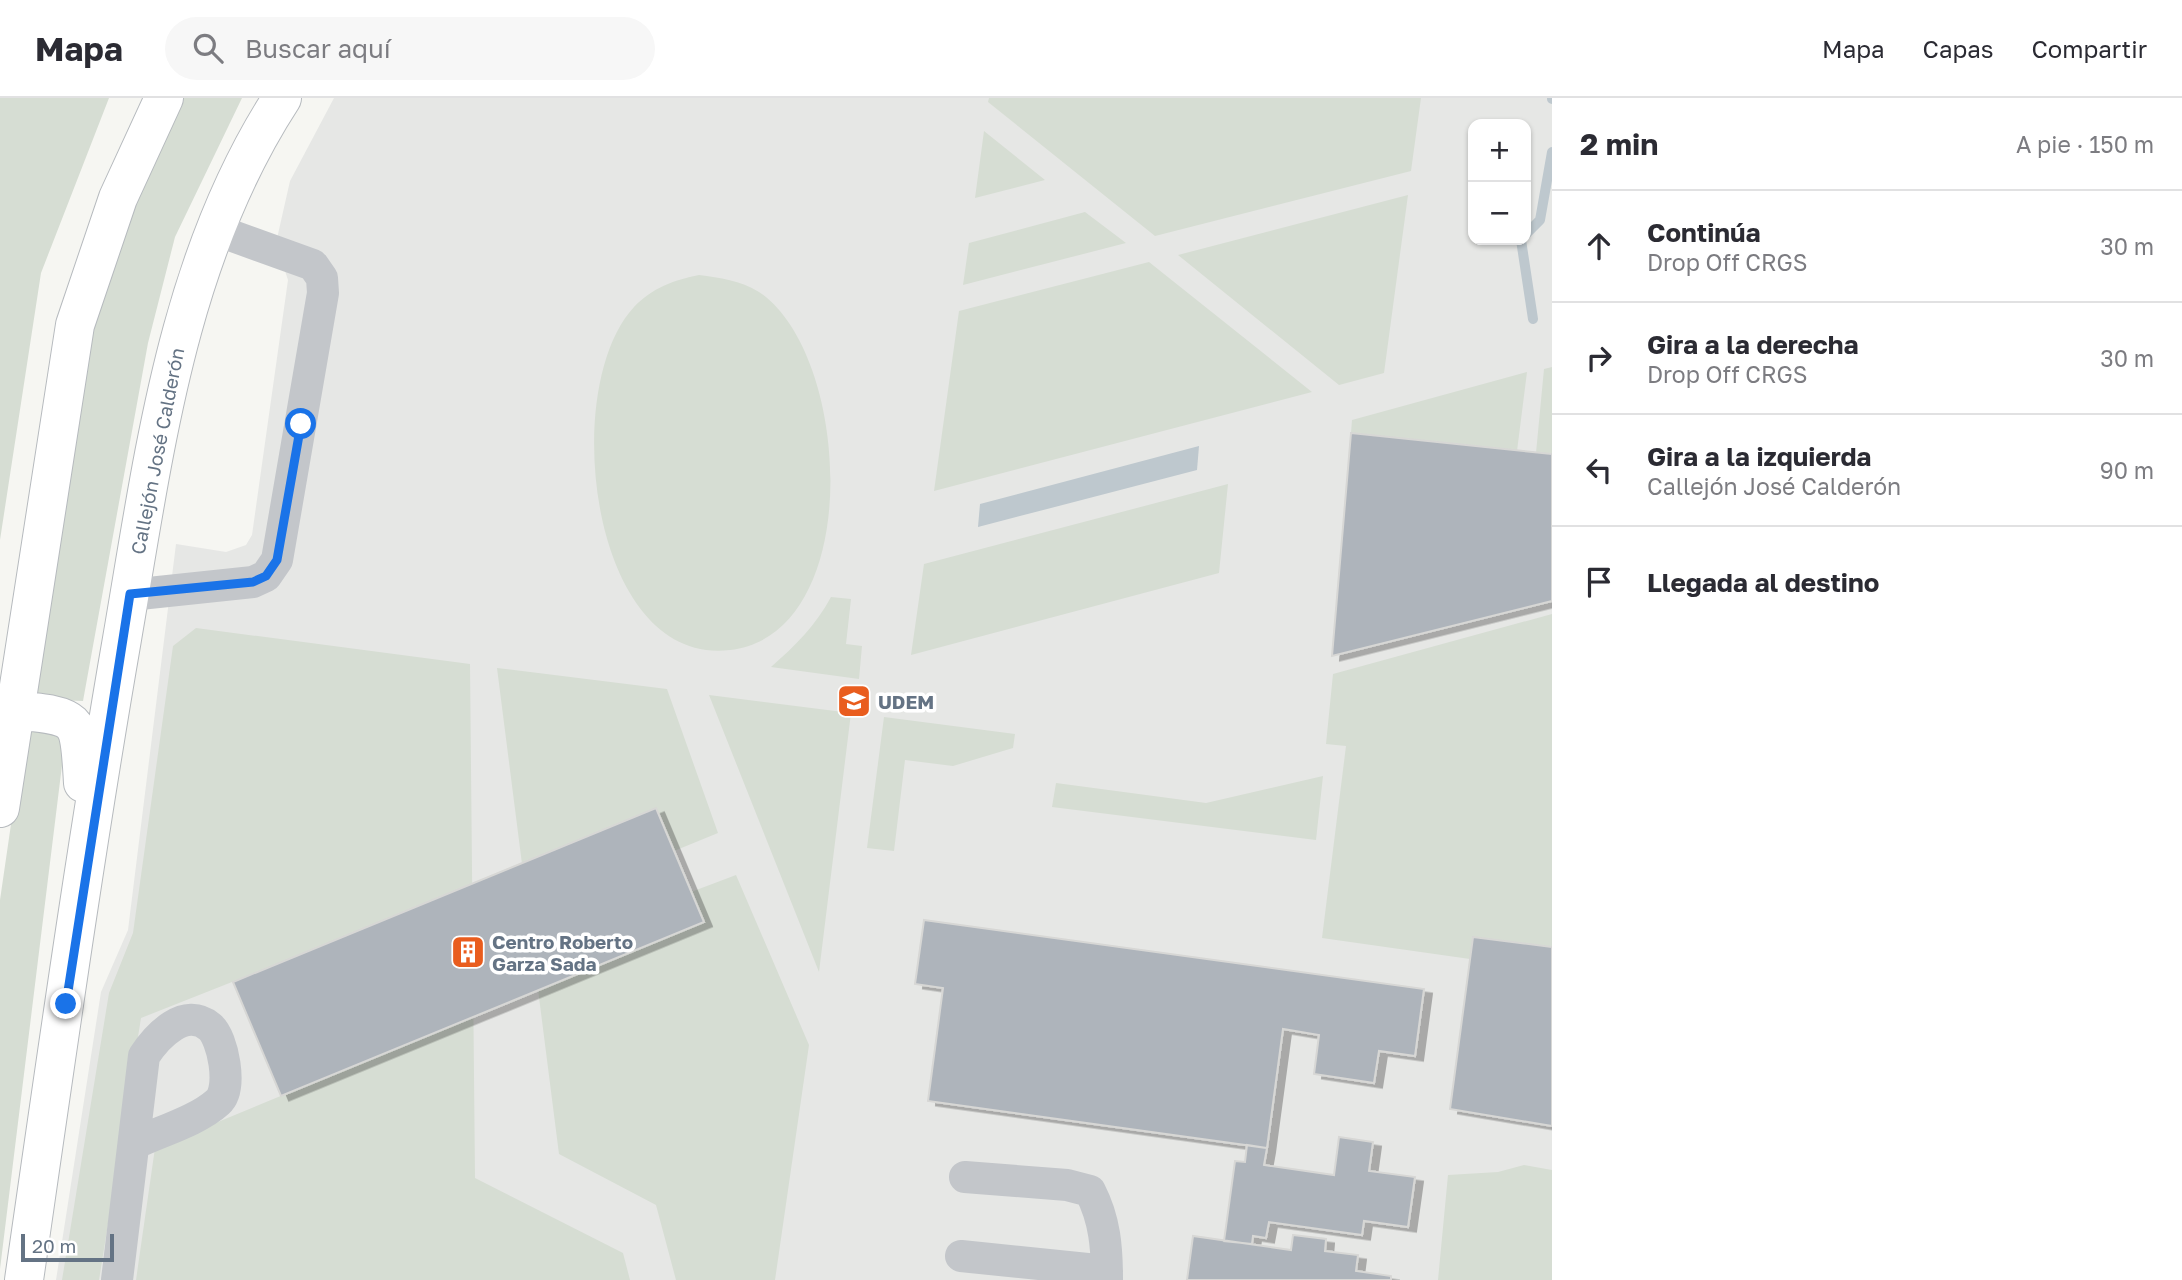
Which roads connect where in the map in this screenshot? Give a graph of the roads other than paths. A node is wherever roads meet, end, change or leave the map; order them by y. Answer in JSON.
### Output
{"nodes":[{"id":1,"x":164,"y":98,"type":"edge"},
{"id":2,"x":282,"y":98,"type":"edge"},
{"id":3,"x":216,"y":229,"type":"junction"},
{"id":4,"x":130,"y":594,"type":"junction"},
{"id":5,"x":15,"y":710,"type":"junction"},
{"id":6,"x":0,"y":808,"type":"edge"},
{"id":7,"x":88,"y":858,"type":"junction"},
{"id":8,"x":136,"y":1143,"type":"dead end"},
{"id":9,"x":965,"y":1177,"type":"dead end"},
{"id":10,"x":961,"y":1256,"type":"dead end"},
{"id":11,"x":1107,"y":1275,"type":"edge"},
{"id":12,"x":24,"y":1280,"type":"edge"},
{"id":13,"x":117,"y":1280,"type":"edge"}],
"edges":[{"from":1,"to":5,"type":"main road"},
{"from":2,"to":3,"type":"main road","name":"Callejón José Calderón"},
{"from":3,"to":4,"type":"main road","name":"Callejón José Calderón"},
{"from":3,"to":4,"type":"lane"},
{"from":4,"to":7,"type":"main road","name":"Callejón José Calderón"},
{"from":5,"to":6,"type":"main road"},
{"from":5,"to":7,"type":"main road"},
{"from":7,"to":12,"type":"main road","name":"Callejón José Calderón"},
{"from":8,"to":13,"type":"lane"},
{"from":9,"to":11,"type":"lane"},
{"from":10,"to":11,"type":"lane"}]}
